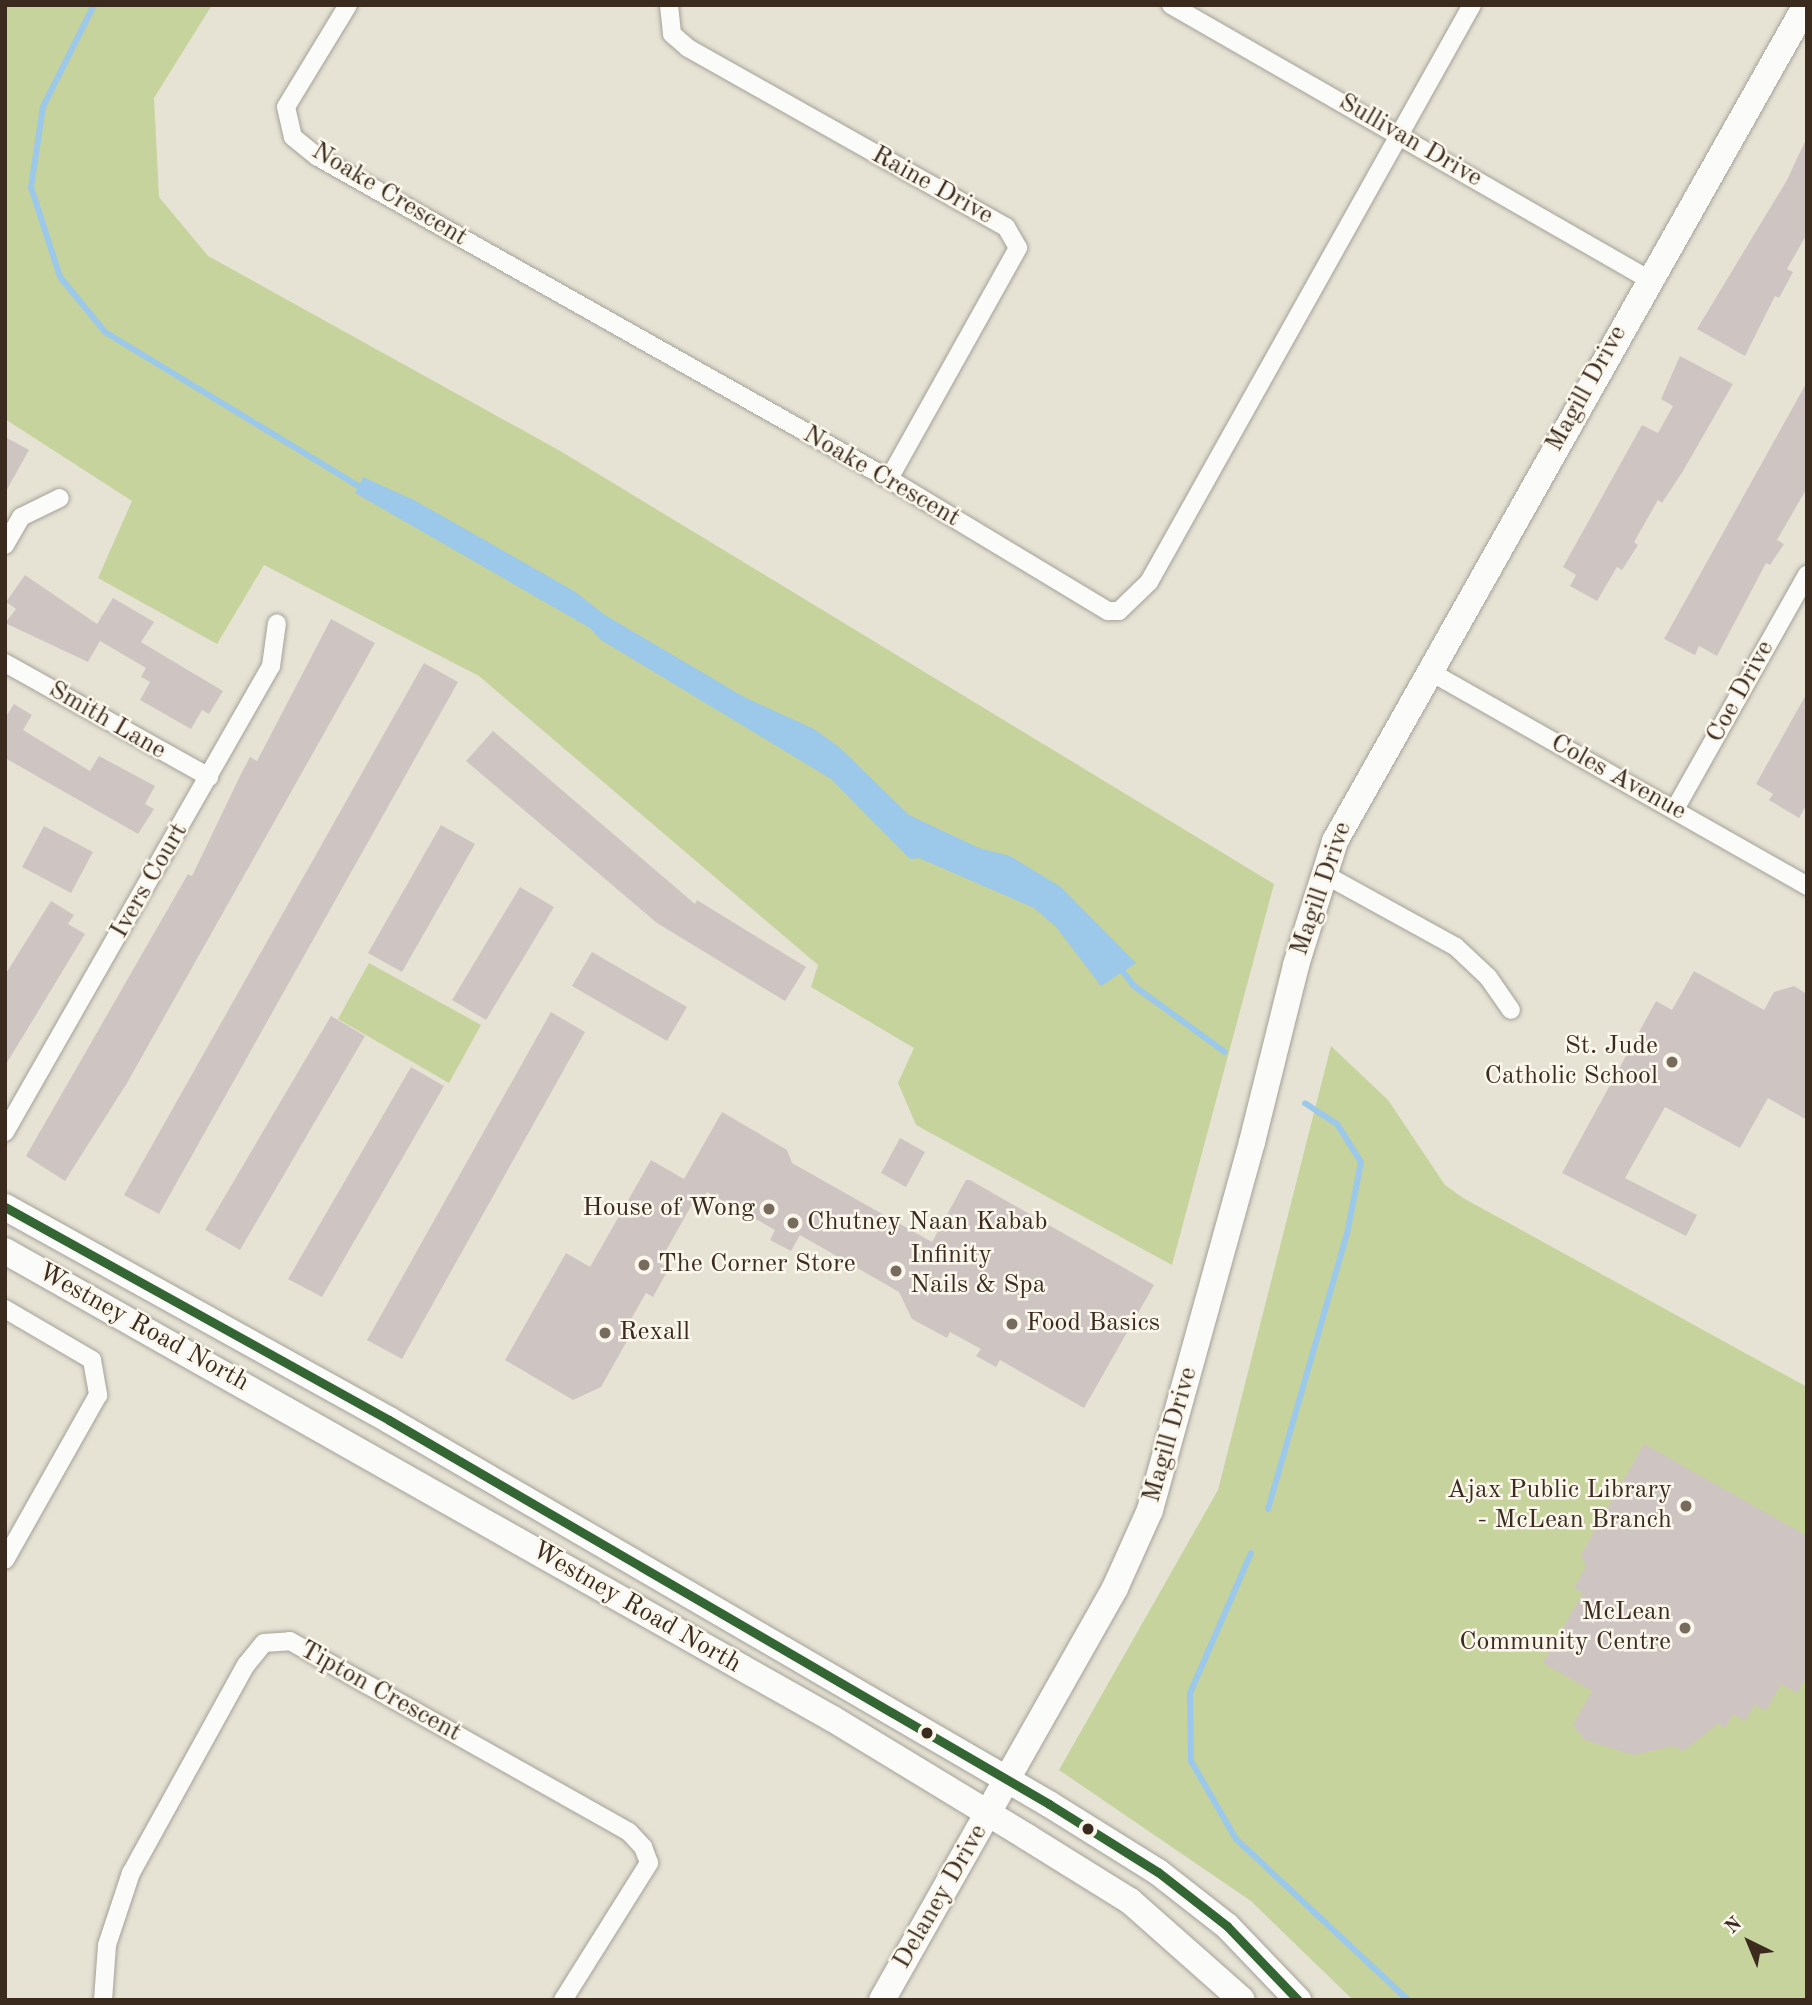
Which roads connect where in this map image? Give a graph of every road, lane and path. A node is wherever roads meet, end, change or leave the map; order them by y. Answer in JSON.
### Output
{"nodes":[{"id":1,"x":348,"y":5,"type":"edge"},
{"id":2,"x":670,"y":5,"type":"edge"},
{"id":3,"x":1171,"y":5,"type":"edge"},
{"id":4,"x":1472,"y":5,"type":"edge"},
{"id":5,"x":1806,"y":5,"type":"edge"},
{"id":6,"x":1399,"y":134,"type":"junction"},
{"id":7,"x":1648,"y":279,"type":"junction"},
{"id":8,"x":888,"y":480,"type":"junction"},
{"id":9,"x":60,"y":498,"type":"dead end"},
{"id":10,"x":5,"y":545,"type":"edge"},
{"id":11,"x":1807,"y":575,"type":"edge"},
{"id":12,"x":277,"y":623,"type":"dead end"},
{"id":13,"x":5,"y":663,"type":"edge"},
{"id":14,"x":1430,"y":671,"type":"junction"},
{"id":15,"x":209,"y":777,"type":"junction"},
{"id":16,"x":1675,"y":809,"type":"junction"},
{"id":17,"x":1322,"y":873,"type":"junction"},
{"id":18,"x":1807,"y":886,"type":"edge"},
{"id":19,"x":1511,"y":1010,"type":"dead end"},
{"id":20,"x":5,"y":1132,"type":"edge"},
{"id":21,"x":5,"y":1207,"type":"edge"},
{"id":22,"x":5,"y":1251,"type":"edge"},
{"id":23,"x":5,"y":1309,"type":"edge"},
{"id":24,"x":5,"y":1560,"type":"edge"},
{"id":25,"x":999,"y":1796,"type":"junction"},
{"id":26,"x":103,"y":2000,"type":"edge"},
{"id":27,"x":563,"y":2000,"type":"edge"},
{"id":28,"x":882,"y":2000,"type":"edge"},
{"id":29,"x":1242,"y":2000,"type":"edge"},
{"id":30,"x":1297,"y":2000,"type":"edge"}],
"edges":[{"from":1,"to":8,"type":"street","name":"Noake Crescent"},
{"from":2,"to":8,"type":"street","name":"Raine Drive"},
{"from":3,"to":6,"type":"street","name":"Sullivan Drive"},
{"from":4,"to":6,"type":"street","name":"Noake Crescent"},
{"from":5,"to":7,"type":"main road","name":"Magill Drive"},
{"from":6,"to":7,"type":"street","name":"Sullivan Drive"},
{"from":6,"to":8,"type":"street","name":"Noake Crescent"},
{"from":7,"to":14,"type":"main road","name":"Magill Drive"},
{"from":9,"to":10,"type":"street"},
{"from":11,"to":16,"type":"street","name":"Coe Drive"},
{"from":12,"to":15,"type":"street","name":"Ivers Court"},
{"from":13,"to":15,"type":"street","name":"Smith Lane"},
{"from":14,"to":16,"type":"street","name":"Coles Avenue"},
{"from":14,"to":17,"type":"main road","name":"Magill Drive"},
{"from":15,"to":20,"type":"street","name":"Ivers Court"},
{"from":16,"to":18,"type":"street","name":"Coles Avenue"},
{"from":17,"to":19,"type":"street"},
{"from":17,"to":25,"type":"main road","name":"Magill Drive"},
{"from":21,"to":25,"type":"main road","name":"Westney Road North"},
{"from":22,"to":25,"type":"main road","name":"Westney Road North"},
{"from":23,"to":24,"type":"street"},
{"from":25,"to":28,"type":"main road","name":"Delaney Drive"},
{"from":25,"to":29,"type":"main road","name":"Westney Road North"},
{"from":25,"to":30,"type":"main road","name":"Westney Road North"},
{"from":26,"to":27,"type":"street","name":"Tipton Crescent"}]}
